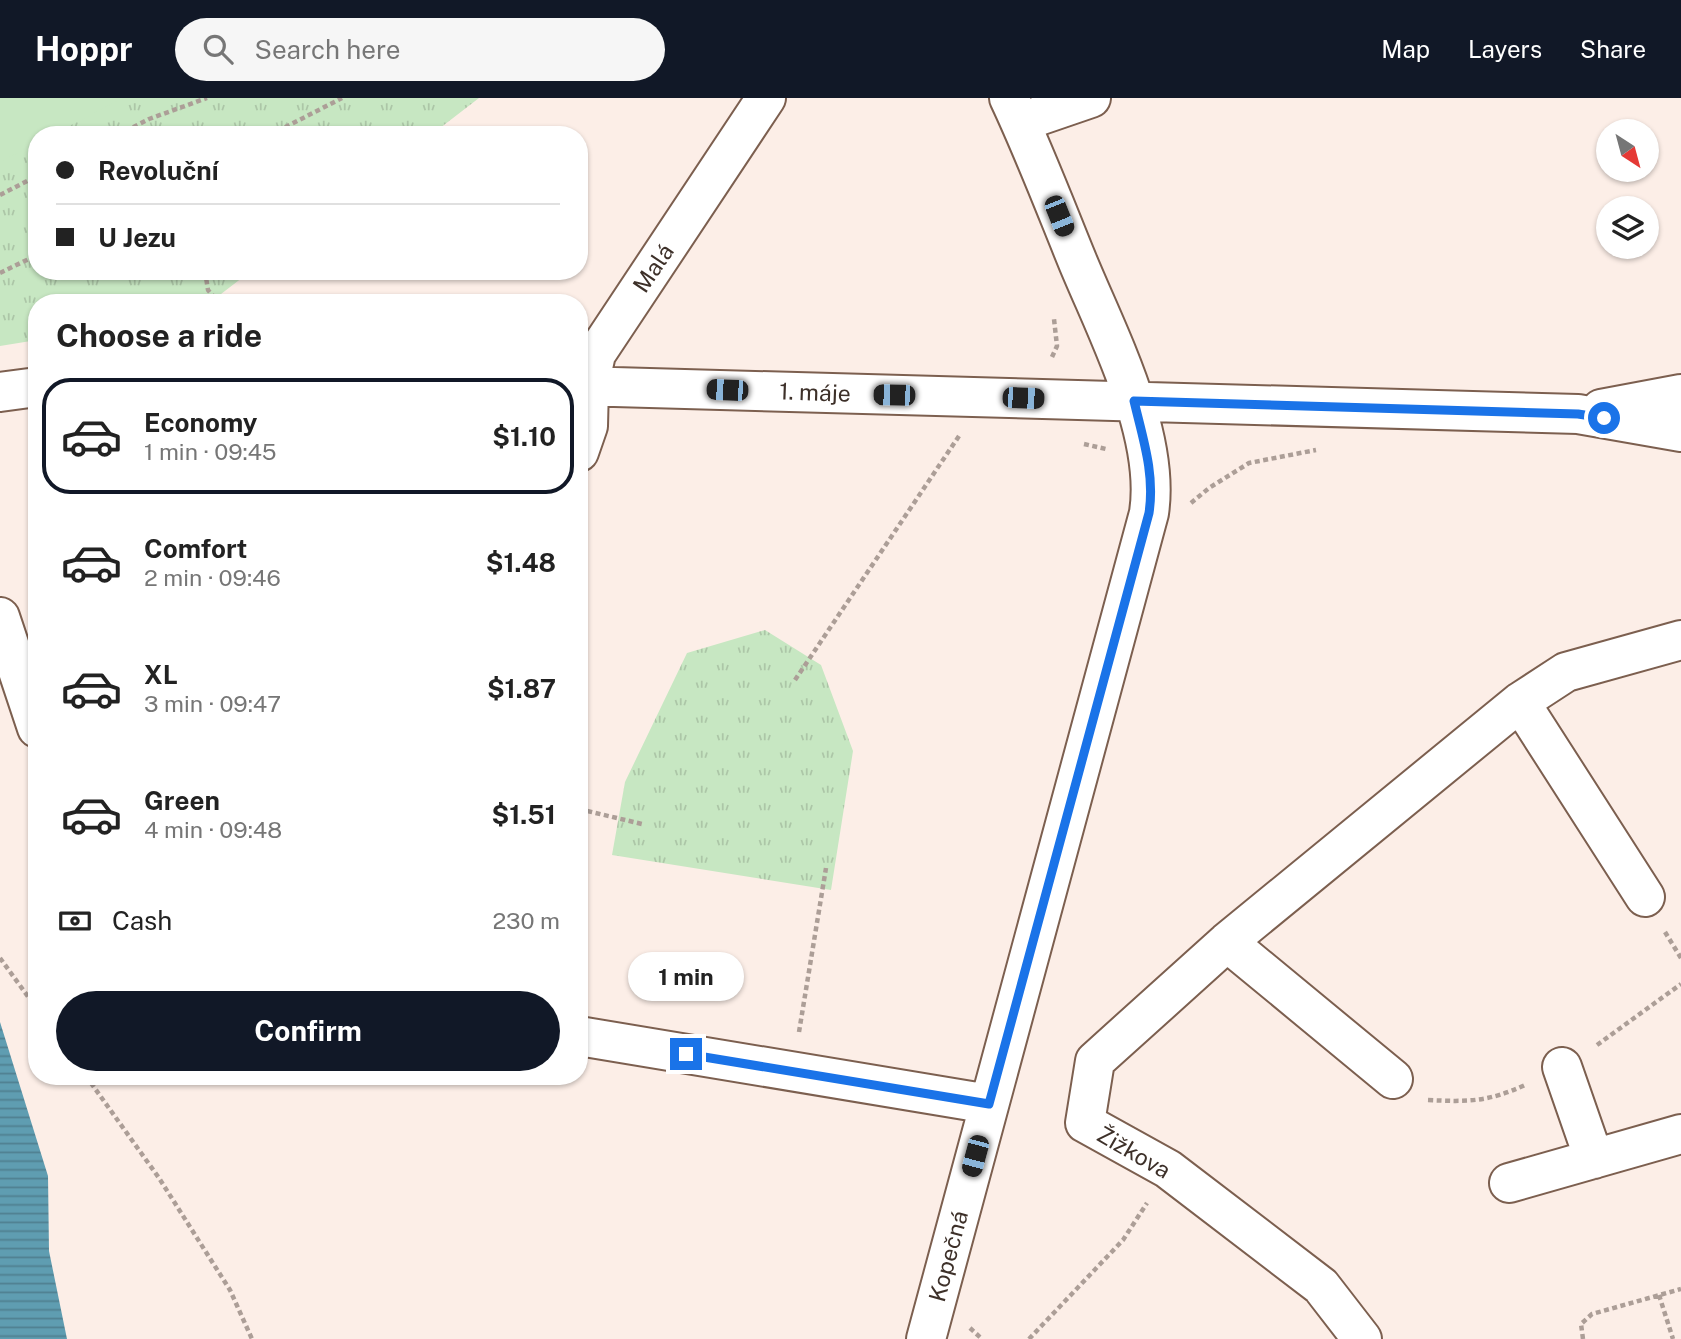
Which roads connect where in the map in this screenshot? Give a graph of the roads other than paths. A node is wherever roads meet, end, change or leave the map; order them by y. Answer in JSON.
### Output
{"nodes":[{"id":1,"x":766,"y":98,"type":"edge"},
{"id":2,"x":1091,"y":98,"type":"edge"},
{"id":3,"x":1015,"y":110,"type":"edge"},
{"id":4,"x":588,"y":375,"type":"edge"},
{"id":5,"x":588,"y":386,"type":"edge"},
{"id":6,"x":28,"y":388,"type":"edge"},
{"id":7,"x":0,"y":392,"type":"edge"},
{"id":8,"x":1681,"y":394,"type":"edge"},
{"id":9,"x":1134,"y":401,"type":"junction"},
{"id":10,"x":1578,"y":414,"type":"junction"},
{"id":11,"x":1681,"y":432,"type":"edge"},
{"id":12,"x":0,"y":617,"type":"edge"},
{"id":13,"x":1681,"y":640,"type":"edge"},
{"id":14,"x":28,"y":701,"type":"edge"},
{"id":15,"x":1520,"y":702,"type":"junction"},
{"id":16,"x":1645,"y":897,"type":"dead end"},
{"id":17,"x":1227,"y":942,"type":"junction"},
{"id":18,"x":588,"y":1037,"type":"edge"},
{"id":19,"x":1562,"y":1067,"type":"road end"},
{"id":20,"x":1392,"y":1079,"type":"road end"},
{"id":21,"x":989,"y":1104,"type":"junction"},
{"id":22,"x":1681,"y":1134,"type":"edge"},
{"id":23,"x":1594,"y":1159,"type":"junction"},
{"id":24,"x":1510,"y":1183,"type":"dead end"},
{"id":25,"x":926,"y":1339,"type":"edge"},
{"id":26,"x":1362,"y":1339,"type":"edge"}],
"edges":[{"from":1,"to":4,"type":"street","name":"Malá"},
{"from":2,"to":3,"type":"street"},
{"from":3,"to":9,"type":"street","name":"Kopečná"},
{"from":5,"to":9,"type":"street","name":"1. máje"},
{"from":6,"to":7,"type":"street"},
{"from":8,"to":10,"type":"street"},
{"from":9,"to":10,"type":"street","name":"1. máje"},
{"from":9,"to":21,"type":"street","name":"Kopečná"},
{"from":10,"to":11,"type":"street"},
{"from":12,"to":14,"type":"street"},
{"from":13,"to":15,"type":"street"},
{"from":15,"to":16,"type":"street"},
{"from":15,"to":17,"type":"street"},
{"from":17,"to":20,"type":"street"},
{"from":17,"to":26,"type":"street","name":"Žižkova"},
{"from":18,"to":21,"type":"street"},
{"from":19,"to":23,"type":"street"},
{"from":21,"to":25,"type":"street","name":"Kopečná"},
{"from":22,"to":23,"type":"street"},
{"from":23,"to":24,"type":"street"}]}
